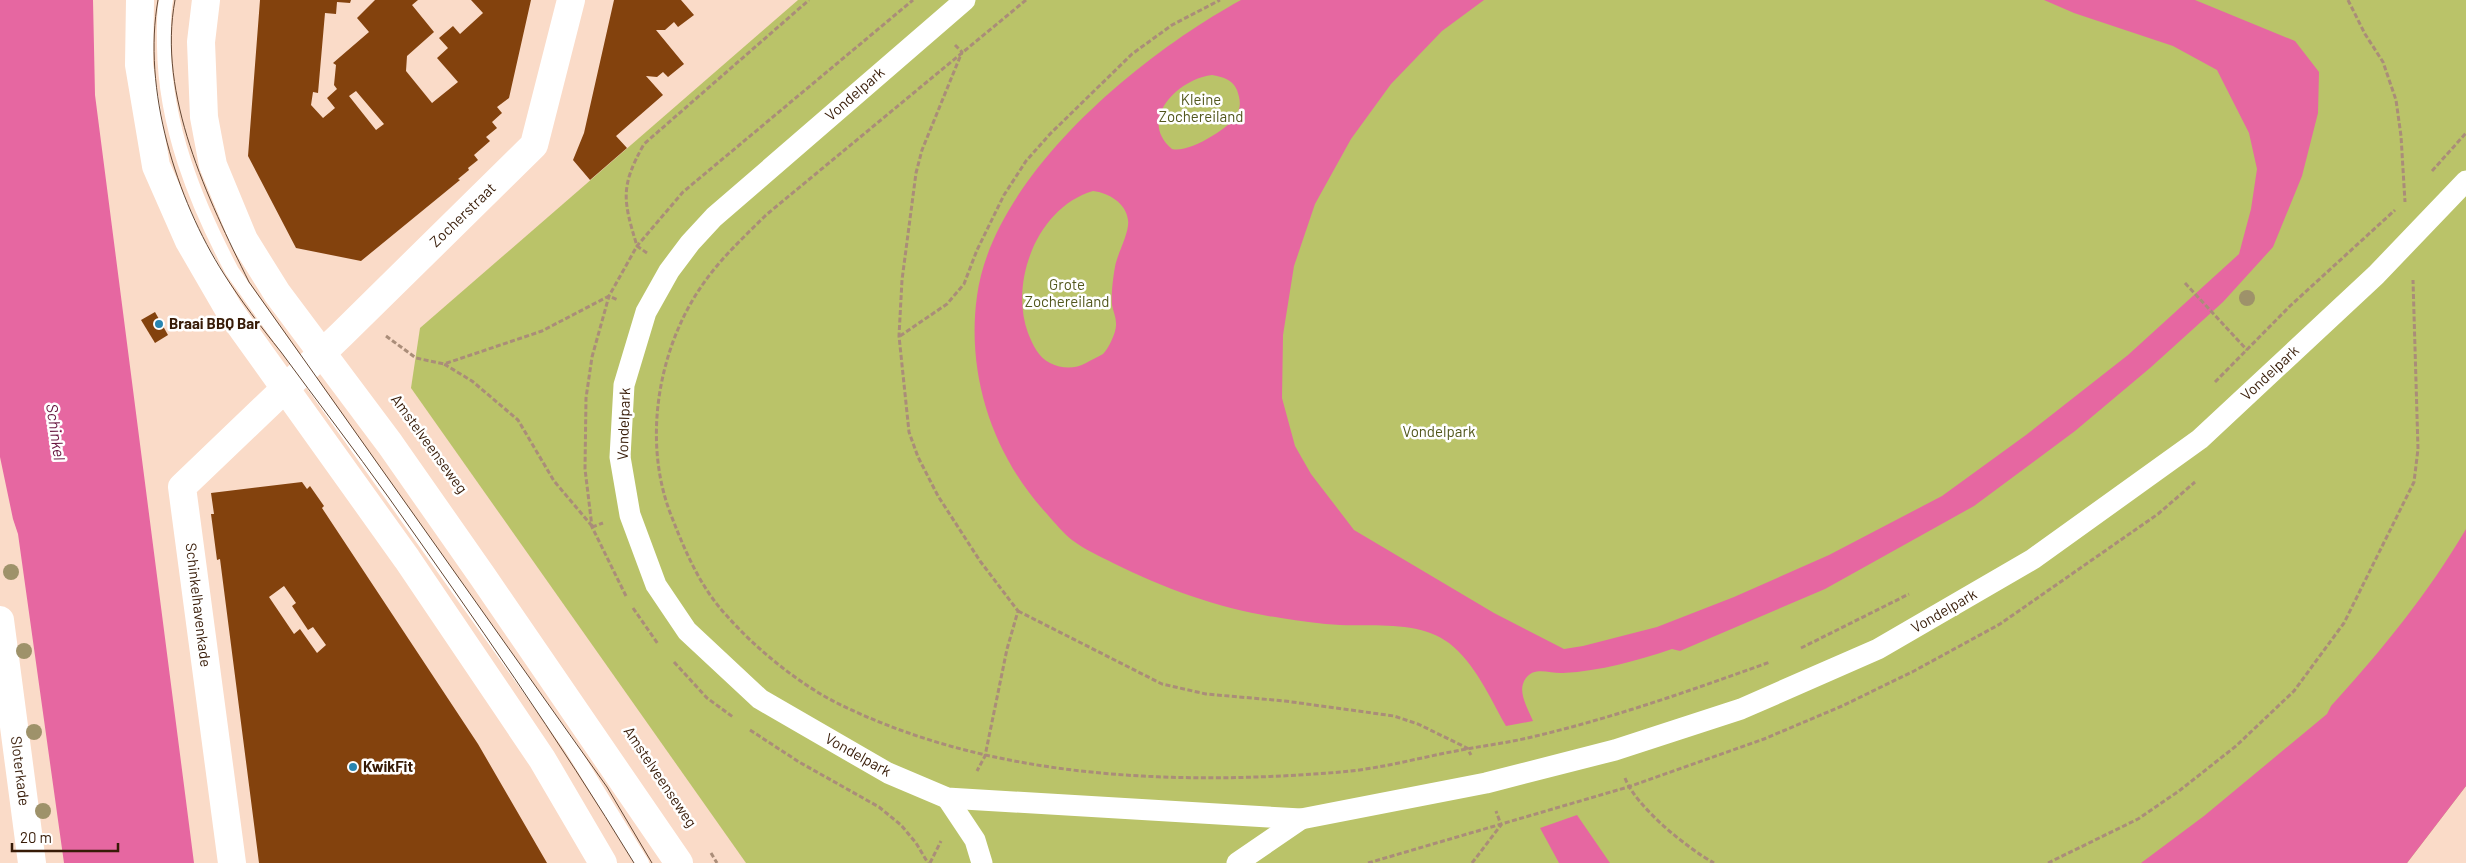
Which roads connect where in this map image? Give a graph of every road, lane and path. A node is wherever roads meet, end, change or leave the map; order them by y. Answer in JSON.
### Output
{"nodes":[{"id":1,"x":140,"y":0,"type":"edge"},
{"id":2,"x":166,"y":0,"type":"edge"},
{"id":3,"x":206,"y":0,"type":"edge"},
{"id":4,"x":571,"y":0,"type":"edge"},
{"id":5,"x":809,"y":0,"type":"edge"},
{"id":6,"x":965,"y":0,"type":"edge"},
{"id":7,"x":1026,"y":0,"type":"edge"},
{"id":8,"x":1220,"y":0,"type":"edge"},
{"id":9,"x":2348,"y":0,"type":"edge"},
{"id":10,"x":962,"y":52,"type":"junction"},
{"id":11,"x":2466,"y":133,"type":"edge"},
{"id":12,"x":2431,"y":172,"type":"dead end"},
{"id":13,"x":2466,"y":181,"type":"edge"},
{"id":14,"x":2412,"y":193,"type":"dead end"},
{"id":15,"x":2405,"y":200,"type":"junction"},
{"id":16,"x":2408,"y":241,"type":"junction"},
{"id":17,"x":636,"y":246,"type":"dead end"},
{"id":18,"x":2184,"y":283,"type":"dead end"},
{"id":19,"x":609,"y":296,"type":"dead end"},
{"id":20,"x":899,"y":336,"type":"junction"},
{"id":21,"x":2247,"y":350,"type":"junction"},
{"id":22,"x":323,"y":352,"type":"junction"},
{"id":23,"x":416,"y":358,"type":"dead end"},
{"id":24,"x":444,"y":364,"type":"junction"},
{"id":25,"x":2212,"y":385,"type":"dead end"},
{"id":26,"x":284,"y":389,"type":"junction"},
{"id":27,"x":592,"y":527,"type":"dead end"},
{"id":28,"x":1914,"y":592,"type":"dead end"},
{"id":29,"x":1018,"y":610,"type":"junction"},
{"id":30,"x":0,"y":620,"type":"edge"},
{"id":31,"x":1793,"y":652,"type":"dead end"},
{"id":32,"x":1777,"y":659,"type":"dead end"},
{"id":33,"x":1467,"y":748,"type":"junction"},
{"id":34,"x":985,"y":756,"type":"junction"},
{"id":35,"x":1628,"y":786,"type":"dead end"},
{"id":36,"x":947,"y":798,"type":"junction"},
{"id":37,"x":1301,"y":819,"type":"junction"},
{"id":38,"x":1501,"y":826,"type":"dead end"},
{"id":39,"x":709,"y":850,"type":"dead end"},
{"id":40,"x":32,"y":863,"type":"edge"},
{"id":41,"x":232,"y":863,"type":"edge"},
{"id":42,"x":602,"y":863,"type":"edge"},
{"id":43,"x":642,"y":863,"type":"edge"},
{"id":44,"x":679,"y":863,"type":"edge"},
{"id":45,"x":717,"y":863,"type":"edge"},
{"id":46,"x":982,"y":863,"type":"edge"},
{"id":47,"x":1237,"y":863,"type":"edge"},
{"id":48,"x":1472,"y":863,"type":"edge"},
{"id":49,"x":1714,"y":863,"type":"edge"},
{"id":50,"x":2048,"y":863,"type":"edge"}],
"edges":[{"from":1,"to":26,"type":"main road"},
{"from":2,"to":22,"type":"lane"},
{"from":3,"to":22,"type":"main road"},
{"from":4,"to":22,"type":"main road","name":"Zocherstraat"},
{"from":5,"to":17,"type":"path"},
{"from":6,"to":36,"type":"street","name":"Vondelpark"},
{"from":7,"to":10,"type":"path"},
{"from":8,"to":20,"type":"path"},
{"from":9,"to":15,"type":"path"},
{"from":10,"to":20,"type":"path"},
{"from":10,"to":34,"type":"path"},
{"from":11,"to":12,"type":"path"},
{"from":13,"to":16,"type":"street","name":"Vondelpark"},
{"from":14,"to":15,"type":"path"},
{"from":15,"to":16,"type":"path"},
{"from":15,"to":21,"type":"path"},
{"from":16,"to":37,"type":"street","name":"Vondelpark"},
{"from":16,"to":50,"type":"path"},
{"from":18,"to":21,"type":"path"},
{"from":19,"to":24,"type":"path"},
{"from":20,"to":29,"type":"path"},
{"from":21,"to":25,"type":"path"},
{"from":22,"to":26,"type":"main road","name":"Zocherstraat"},
{"from":22,"to":43,"type":"lane"},
{"from":22,"to":44,"type":"main road"},
{"from":23,"to":24,"type":"path"},
{"from":24,"to":27,"type":"path"},
{"from":26,"to":41,"type":"main road","name":"Schinkelhavenkade"},
{"from":26,"to":42,"type":"main road"},
{"from":28,"to":31,"type":"path"},
{"from":29,"to":33,"type":"path"},
{"from":29,"to":34,"type":"path"},
{"from":30,"to":40,"type":"main road","name":"Sloterkade"},
{"from":32,"to":33,"type":"path"},
{"from":33,"to":34,"type":"path"},
{"from":35,"to":49,"type":"path"},
{"from":36,"to":37,"type":"street","name":"Vondelpark"},
{"from":36,"to":46,"type":"street"},
{"from":37,"to":47,"type":"street","name":"Vondelpark"},
{"from":38,"to":48,"type":"path"},
{"from":39,"to":45,"type":"path"}]}
